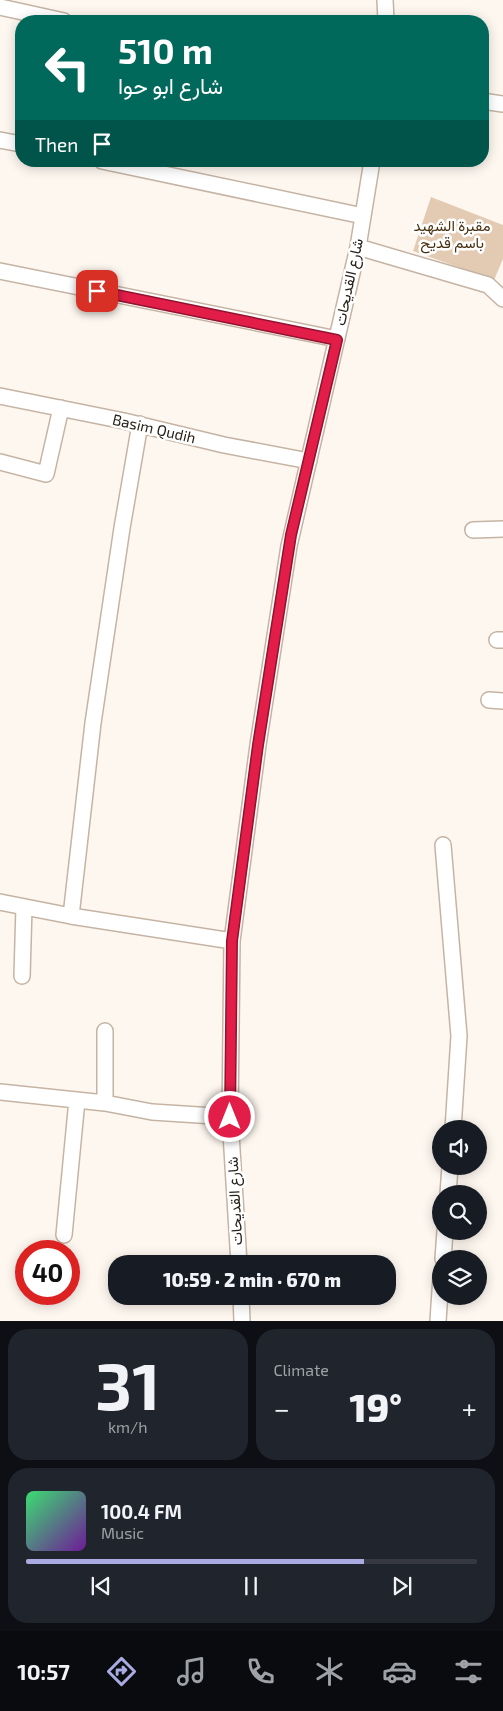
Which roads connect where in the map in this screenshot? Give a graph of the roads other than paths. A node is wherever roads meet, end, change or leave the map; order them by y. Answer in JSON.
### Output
{"nodes":[{"id":1,"x":385,"y":0,"type":"edge"},
{"id":2,"x":0,"y":7,"type":"edge"},
{"id":3,"x":37,"y":15,"type":"edge"},
{"id":4,"x":386,"y":15,"type":"edge"},
{"id":5,"x":489,"y":102,"type":"edge"},
{"id":6,"x":503,"y":104,"type":"edge"},
{"id":7,"x":0,"y":140,"type":"edge"},
{"id":8,"x":15,"y":143,"type":"edge"},
{"id":9,"x":130,"y":167,"type":"edge"},
{"id":10,"x":371,"y":167,"type":"edge"},
{"id":11,"x":363,"y":216,"type":"junction"},
{"id":12,"x":358,"y":247,"type":"junction"},
{"id":13,"x":0,"y":271,"type":"edge"},
{"id":14,"x":496,"y":287,"type":"edge"},
{"id":15,"x":503,"y":299,"type":"edge"},
{"id":16,"x":337,"y":340,"type":"junction"},
{"id":17,"x":0,"y":396,"type":"edge"},
{"id":18,"x":61,"y":408,"type":"junction"},
{"id":19,"x":140,"y":424,"type":"junction"},
{"id":20,"x":309,"y":461,"type":"junction"},
{"id":21,"x":0,"y":462,"type":"edge"},
{"id":22,"x":503,"y":529,"type":"edge"},
{"id":23,"x":472,"y":530,"type":"dead end"},
{"id":24,"x":443,"y":845,"type":"dead end"},
{"id":25,"x":0,"y":902,"type":"edge"},
{"id":26,"x":24,"y":907,"type":"junction"},
{"id":27,"x":71,"y":916,"type":"junction"},
{"id":28,"x":232,"y":941,"type":"junction"},
{"id":29,"x":22,"y":976,"type":"dead end"},
{"id":30,"x":105,"y":1032,"type":"dead end"},
{"id":31,"x":0,"y":1092,"type":"edge"},
{"id":32,"x":78,"y":1100,"type":"junction"},
{"id":33,"x":105,"y":1103,"type":"junction"},
{"id":34,"x":230,"y":1117,"type":"junction"},
{"id":35,"x":454,"y":1120,"type":"edge"},
{"id":36,"x":64,"y":1234,"type":"dead end"},
{"id":37,"x":238,"y":1255,"type":"edge"},
{"id":38,"x":241,"y":1305,"type":"edge"},
{"id":39,"x":439,"y":1305,"type":"edge"},
{"id":40,"x":242,"y":1321,"type":"edge"},
{"id":41,"x":438,"y":1321,"type":"edge"}],
"edges":[{"from":1,"to":4,"type":"street"},
{"from":2,"to":3,"type":"street"},
{"from":5,"to":6,"type":"street"},
{"from":7,"to":8,"type":"street"},
{"from":9,"to":11,"type":"street"},
{"from":10,"to":11,"type":"street","name":"شارع القديحات"},
{"from":11,"to":12,"type":"street","name":"شارع القديحات"},
{"from":12,"to":14,"type":"street"},
{"from":12,"to":16,"type":"street","name":"شارع القديحات"},
{"from":13,"to":16,"type":"street"},
{"from":14,"to":15,"type":"street"},
{"from":16,"to":20,"type":"street","name":"شارع القديحات"},
{"from":17,"to":18,"type":"street","name":"Basim Qudih"},
{"from":18,"to":19,"type":"street","name":"Basim Qudih"},
{"from":18,"to":21,"type":"street"},
{"from":19,"to":20,"type":"street","name":"Basim Qudih"},
{"from":19,"to":27,"type":"street"},
{"from":20,"to":28,"type":"street","name":"شارع القديحات"},
{"from":22,"to":23,"type":"street"},
{"from":24,"to":35,"type":"street"},
{"from":25,"to":26,"type":"street"},
{"from":26,"to":27,"type":"street"},
{"from":26,"to":29,"type":"street"},
{"from":27,"to":28,"type":"street"},
{"from":28,"to":34,"type":"street","name":"شارع القديحات"},
{"from":30,"to":33,"type":"street"},
{"from":31,"to":32,"type":"street"},
{"from":32,"to":33,"type":"street"},
{"from":32,"to":36,"type":"street"},
{"from":33,"to":34,"type":"street"},
{"from":34,"to":37,"type":"street","name":"شارع القديحات"},
{"from":38,"to":40,"type":"street"},
{"from":39,"to":41,"type":"street"}]}
